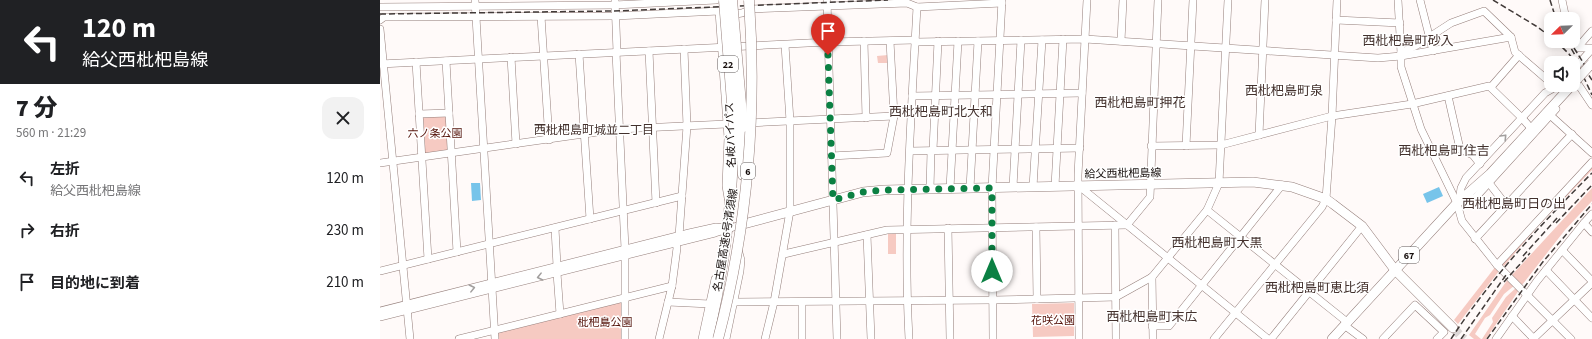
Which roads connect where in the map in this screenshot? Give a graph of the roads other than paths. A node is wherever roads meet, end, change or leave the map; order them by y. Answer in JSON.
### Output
{"nodes":[{"id":1,"x":716,"y":0,"type":"edge"},
{"id":2,"x":724,"y":0,"type":"edge"},
{"id":3,"x":732,"y":0,"type":"edge"},
{"id":4,"x":743,"y":0,"type":"edge"},
{"id":5,"x":1087,"y":0,"type":"edge"},
{"id":6,"x":1123,"y":0,"type":"edge"},
{"id":7,"x":1158,"y":0,"type":"edge"},
{"id":8,"x":1193,"y":0,"type":"edge"},
{"id":9,"x":1228,"y":0,"type":"edge"},
{"id":10,"x":1265,"y":0,"type":"edge"},
{"id":11,"x":1336,"y":0,"type":"edge"},
{"id":12,"x":1398,"y":0,"type":"edge"},
{"id":13,"x":1420,"y":0,"type":"edge"},
{"id":14,"x":1562,"y":0,"type":"edge"},
{"id":15,"x":1002,"y":1,"type":"edge"},
{"id":16,"x":615,"y":2,"type":"edge"},
{"id":17,"x":653,"y":2,"type":"edge"},
{"id":18,"x":475,"y":3,"type":"edge"},
{"id":19,"x":540,"y":3,"type":"edge"},
{"id":20,"x":585,"y":3,"type":"edge"},
{"id":21,"x":827,"y":4,"type":"edge"},
{"id":22,"x":750,"y":5,"type":"edge"},
{"id":23,"x":380,"y":7,"type":"edge"},
{"id":24,"x":917,"y":7,"type":"junction"},
{"id":25,"x":1565,"y":12,"type":"edge"},
{"id":26,"x":476,"y":16,"type":"junction"},
{"id":27,"x":541,"y":16,"type":"junction"},
{"id":28,"x":615,"y":16,"type":"junction"},
{"id":29,"x":720,"y":16,"type":"junction"},
{"id":30,"x":380,"y":20,"type":"edge"},
{"id":31,"x":1336,"y":20,"type":"junction"},
{"id":32,"x":1400,"y":23,"type":"junction"},
{"id":33,"x":380,"y":29,"type":"edge"},
{"id":34,"x":1592,"y":31,"type":"edge"},
{"id":35,"x":1511,"y":36,"type":"junction"},
{"id":36,"x":1430,"y":38,"type":"junction"},
{"id":37,"x":1063,"y":39,"type":"junction"},
{"id":38,"x":1085,"y":39,"type":"junction"},
{"id":39,"x":1000,"y":40,"type":"junction"},
{"id":40,"x":1021,"y":40,"type":"junction"},
{"id":41,"x":1042,"y":40,"type":"junction"},
{"id":42,"x":864,"y":41,"type":"junction"},
{"id":43,"x":890,"y":41,"type":"junction"},
{"id":44,"x":915,"y":41,"type":"junction"},
{"id":45,"x":958,"y":41,"type":"junction"},
{"id":46,"x":978,"y":41,"type":"junction"},
{"id":47,"x":1121,"y":41,"type":"junction"},
{"id":48,"x":828,"y":42,"type":"junction"},
{"id":49,"x":938,"y":42,"type":"junction"},
{"id":50,"x":785,"y":44,"type":"junction"},
{"id":51,"x":1156,"y":44,"type":"junction"},
{"id":52,"x":1580,"y":45,"type":"edge"},
{"id":53,"x":754,"y":46,"type":"junction"},
{"id":54,"x":1191,"y":46,"type":"junction"},
{"id":55,"x":722,"y":47,"type":"junction"},
{"id":56,"x":1226,"y":48,"type":"junction"},
{"id":57,"x":1579,"y":48,"type":"edge"},
{"id":58,"x":684,"y":49,"type":"junction"},
{"id":59,"x":1592,"y":49,"type":"edge"},
{"id":60,"x":1263,"y":50,"type":"junction"},
{"id":61,"x":649,"y":51,"type":"junction"},
{"id":62,"x":1433,"y":51,"type":"junction"},
{"id":63,"x":616,"y":52,"type":"junction"},
{"id":64,"x":579,"y":54,"type":"junction"},
{"id":65,"x":1335,"y":54,"type":"junction"},
{"id":66,"x":1401,"y":55,"type":"junction"},
{"id":67,"x":1518,"y":55,"type":"junction"},
{"id":68,"x":543,"y":56,"type":"junction"},
{"id":69,"x":511,"y":57,"type":"junction"},
{"id":70,"x":478,"y":59,"type":"junction"},
{"id":71,"x":446,"y":60,"type":"junction"},
{"id":72,"x":416,"y":62,"type":"junction"},
{"id":73,"x":1580,"y":62,"type":"edge"},
{"id":74,"x":382,"y":64,"type":"edge"},
{"id":75,"x":1592,"y":64,"type":"edge"},
{"id":76,"x":1544,"y":76,"type":"edge"},
{"id":77,"x":1580,"y":77,"type":"edge"},
{"id":78,"x":1491,"y":88,"type":"junction"},
{"id":79,"x":1580,"y":91,"type":"edge"},
{"id":80,"x":1546,"y":92,"type":"edge"},
{"id":81,"x":1567,"y":92,"type":"edge"},
{"id":82,"x":1039,"y":93,"type":"junction"},
{"id":83,"x":1060,"y":93,"type":"junction"},
{"id":84,"x":1082,"y":93,"type":"junction"},
{"id":85,"x":975,"y":94,"type":"junction"},
{"id":86,"x":997,"y":94,"type":"junction"},
{"id":87,"x":1018,"y":94,"type":"junction"},
{"id":88,"x":935,"y":95,"type":"junction"},
{"id":89,"x":955,"y":95,"type":"junction"},
{"id":90,"x":912,"y":96,"type":"junction"},
{"id":91,"x":1448,"y":96,"type":"junction"},
{"id":92,"x":383,"y":97,"type":"edge"},
{"id":93,"x":1412,"y":104,"type":"junction"},
{"id":94,"x":1592,"y":105,"type":"edge"},
{"id":95,"x":449,"y":113,"type":"junction"},
{"id":96,"x":419,"y":114,"type":"junction"},
{"id":97,"x":1548,"y":114,"type":"junction"},
{"id":98,"x":894,"y":116,"type":"junction"},
{"id":99,"x":1332,"y":116,"type":"junction"},
{"id":100,"x":866,"y":118,"type":"junction"},
{"id":101,"x":1522,"y":118,"type":"junction"},
{"id":102,"x":830,"y":119,"type":"junction"},
{"id":103,"x":790,"y":121,"type":"junction"},
{"id":104,"x":753,"y":123,"type":"junction"},
{"id":105,"x":687,"y":126,"type":"junction"},
{"id":106,"x":734,"y":126,"type":"junction"},
{"id":107,"x":653,"y":128,"type":"junction"},
{"id":108,"x":619,"y":130,"type":"junction"},
{"id":109,"x":1532,"y":130,"type":"junction"},
{"id":110,"x":584,"y":134,"type":"junction"},
{"id":111,"x":1572,"y":134,"type":"junction"},
{"id":112,"x":1259,"y":135,"type":"junction"},
{"id":113,"x":549,"y":140,"type":"junction"},
{"id":114,"x":516,"y":144,"type":"junction"},
{"id":115,"x":1221,"y":145,"type":"junction"},
{"id":116,"x":1151,"y":146,"type":"junction"},
{"id":117,"x":1186,"y":146,"type":"junction"},
{"id":118,"x":1036,"y":148,"type":"junction"},
{"id":119,"x":1057,"y":148,"type":"junction"},
{"id":120,"x":1080,"y":148,"type":"junction"},
{"id":121,"x":484,"y":149,"type":"junction"},
{"id":122,"x":994,"y":149,"type":"junction"},
{"id":123,"x":1015,"y":149,"type":"junction"},
{"id":124,"x":932,"y":150,"type":"junction"},
{"id":125,"x":952,"y":150,"type":"junction"},
{"id":126,"x":972,"y":150,"type":"junction"},
{"id":127,"x":910,"y":151,"type":"junction"},
{"id":128,"x":1592,"y":153,"type":"edge"},
{"id":129,"x":452,"y":154,"type":"junction"},
{"id":130,"x":831,"y":156,"type":"junction"},
{"id":131,"x":422,"y":158,"type":"junction"},
{"id":132,"x":394,"y":162,"type":"junction"},
{"id":133,"x":1592,"y":162,"type":"edge"},
{"id":134,"x":380,"y":163,"type":"edge"},
{"id":135,"x":1480,"y":164,"type":"junction"},
{"id":136,"x":1489,"y":182,"type":"junction"},
{"id":137,"x":1219,"y":183,"type":"junction"},
{"id":138,"x":743,"y":184,"type":"junction"},
{"id":139,"x":1150,"y":184,"type":"junction"},
{"id":140,"x":1282,"y":185,"type":"junction"},
{"id":141,"x":1055,"y":186,"type":"junction"},
{"id":142,"x":1079,"y":186,"type":"junction"},
{"id":143,"x":1013,"y":187,"type":"junction"},
{"id":144,"x":1034,"y":187,"type":"junction"},
{"id":145,"x":950,"y":188,"type":"junction"},
{"id":146,"x":970,"y":188,"type":"junction"},
{"id":147,"x":992,"y":188,"type":"junction"},
{"id":148,"x":908,"y":189,"type":"junction"},
{"id":149,"x":930,"y":189,"type":"junction"},
{"id":150,"x":682,"y":196,"type":"junction"},
{"id":151,"x":1326,"y":199,"type":"junction"},
{"id":152,"x":833,"y":200,"type":"junction"},
{"id":153,"x":1461,"y":201,"type":"junction"},
{"id":154,"x":656,"y":202,"type":"junction"},
{"id":155,"x":1506,"y":205,"type":"junction"},
{"id":156,"x":1207,"y":210,"type":"junction"},
{"id":157,"x":623,"y":211,"type":"junction"},
{"id":158,"x":790,"y":211,"type":"junction"},
{"id":159,"x":1592,"y":214,"type":"edge"},
{"id":160,"x":590,"y":219,"type":"junction"},
{"id":161,"x":1584,"y":223,"type":"junction"},
{"id":162,"x":740,"y":224,"type":"junction"},
{"id":163,"x":1115,"y":225,"type":"junction"},
{"id":164,"x":1127,"y":225,"type":"junction"},
{"id":165,"x":1079,"y":226,"type":"junction"},
{"id":166,"x":1362,"y":226,"type":"junction"},
{"id":167,"x":1036,"y":227,"type":"junction"},
{"id":168,"x":555,"y":228,"type":"junction"},
{"id":169,"x":727,"y":228,"type":"junction"},
{"id":170,"x":948,"y":228,"type":"junction"},
{"id":171,"x":992,"y":228,"type":"junction"},
{"id":172,"x":907,"y":229,"type":"junction"},
{"id":173,"x":1592,"y":232,"type":"edge"},
{"id":174,"x":867,"y":235,"type":"junction"},
{"id":175,"x":1241,"y":237,"type":"junction"},
{"id":176,"x":678,"y":239,"type":"junction"},
{"id":177,"x":1475,"y":239,"type":"junction"},
{"id":178,"x":834,"y":242,"type":"junction"},
{"id":179,"x":489,"y":244,"type":"junction"},
{"id":180,"x":737,"y":245,"type":"junction"},
{"id":181,"x":1562,"y":250,"type":"junction"},
{"id":182,"x":457,"y":252,"type":"junction"},
{"id":183,"x":625,"y":253,"type":"junction"},
{"id":184,"x":784,"y":254,"type":"junction"},
{"id":185,"x":1168,"y":258,"type":"junction"},
{"id":186,"x":428,"y":260,"type":"junction"},
{"id":187,"x":1275,"y":264,"type":"junction"},
{"id":188,"x":1498,"y":265,"type":"junction"},
{"id":189,"x":404,"y":266,"type":"junction"},
{"id":190,"x":721,"y":268,"type":"junction"},
{"id":191,"x":557,"y":270,"type":"junction"},
{"id":192,"x":1395,"y":270,"type":"junction"},
{"id":193,"x":1546,"y":270,"type":"junction"},
{"id":194,"x":380,"y":272,"type":"edge"},
{"id":195,"x":1152,"y":277,"type":"junction"},
{"id":196,"x":1592,"y":282,"type":"edge"},
{"id":197,"x":1202,"y":285,"type":"junction"},
{"id":198,"x":491,"y":286,"type":"junction"},
{"id":199,"x":672,"y":286,"type":"junction"},
{"id":200,"x":1309,"y":292,"type":"junction"},
{"id":201,"x":1527,"y":294,"type":"junction"},
{"id":202,"x":625,"y":297,"type":"junction"},
{"id":203,"x":1116,"y":297,"type":"junction"},
{"id":204,"x":1079,"y":298,"type":"junction"},
{"id":205,"x":1037,"y":299,"type":"junction"},
{"id":206,"x":1574,"y":299,"type":"junction"},
{"id":207,"x":992,"y":300,"type":"junction"},
{"id":208,"x":870,"y":301,"type":"junction"},
{"id":209,"x":907,"y":301,"type":"junction"},
{"id":210,"x":949,"y":301,"type":"junction"},
{"id":211,"x":668,"y":302,"type":"junction"},
{"id":212,"x":735,"y":302,"type":"junction"},
{"id":213,"x":774,"y":302,"type":"junction"},
{"id":214,"x":802,"y":302,"type":"junction"},
{"id":215,"x":836,"y":302,"type":"junction"},
{"id":216,"x":710,"y":304,"type":"junction"},
{"id":217,"x":407,"y":307,"type":"junction"},
{"id":218,"x":380,"y":311,"type":"edge"},
{"id":219,"x":1236,"y":312,"type":"junction"},
{"id":220,"x":560,"y":314,"type":"junction"},
{"id":221,"x":1512,"y":316,"type":"junction"},
{"id":222,"x":380,"y":318,"type":"edge"},
{"id":223,"x":1592,"y":318,"type":"edge"},
{"id":224,"x":1553,"y":320,"type":"junction"},
{"id":225,"x":1345,"y":324,"type":"junction"},
{"id":226,"x":1152,"y":326,"type":"junction"},
{"id":227,"x":1453,"y":328,"type":"tunnel mouth"},
{"id":228,"x":494,"y":330,"type":"junction"},
{"id":229,"x":410,"y":339,"type":"edge"},
{"id":230,"x":459,"y":339,"type":"edge"},
{"id":231,"x":495,"y":339,"type":"edge"},
{"id":232,"x":625,"y":339,"type":"edge"},
{"id":233,"x":659,"y":339,"type":"edge"},
{"id":234,"x":702,"y":339,"type":"edge"},
{"id":235,"x":708,"y":339,"type":"edge"},
{"id":236,"x":712,"y":339,"type":"edge"},
{"id":237,"x":719,"y":339,"type":"edge"},
{"id":238,"x":726,"y":339,"type":"edge"},
{"id":239,"x":765,"y":339,"type":"edge"},
{"id":240,"x":802,"y":339,"type":"edge"},
{"id":241,"x":837,"y":339,"type":"edge"},
{"id":242,"x":872,"y":339,"type":"edge"},
{"id":243,"x":909,"y":339,"type":"edge"},
{"id":244,"x":950,"y":339,"type":"edge"},
{"id":245,"x":993,"y":339,"type":"edge"},
{"id":246,"x":1079,"y":339,"type":"edge"},
{"id":247,"x":1116,"y":339,"type":"edge"},
{"id":248,"x":1153,"y":339,"type":"edge"},
{"id":249,"x":1214,"y":339,"type":"edge"},
{"id":250,"x":1269,"y":339,"type":"edge"},
{"id":251,"x":1332,"y":339,"type":"edge"},
{"id":252,"x":1363,"y":339,"type":"edge"},
{"id":253,"x":1383,"y":339,"type":"edge"},
{"id":254,"x":1437,"y":339,"type":"edge"},
{"id":255,"x":1496,"y":339,"type":"edge"},
{"id":256,"x":1533,"y":339,"type":"edge"},
{"id":257,"x":1571,"y":339,"type":"edge"}],
"edges":[{"from":1,"to":17,"type":"street"},
{"from":2,"to":106,"type":"highway","name":"名岐バイパス","number":"22","bridge":true},
{"from":3,"to":106,"type":"highway","name":"名岐バイパス","number":"22","bridge":true},
{"from":4,"to":236,"type":"highway","name":"名古屋高速6号清須線","number":"6","bridge":true},
{"from":5,"to":38,"type":"street"},
{"from":6,"to":47,"type":"street"},
{"from":7,"to":51,"type":"street"},
{"from":8,"to":54,"type":"street"},
{"from":9,"to":56,"type":"street"},
{"from":10,"to":60,"type":"street"},
{"from":11,"to":31,"type":"street"},
{"from":12,"to":32,"type":"street"},
{"from":13,"to":36,"type":"street"},
{"from":14,"to":25,"type":"street"},
{"from":15,"to":24,"type":"street"},
{"from":15,"to":39,"type":"street"},
{"from":16,"to":17,"type":"street"},
{"from":16,"to":20,"type":"street"},
{"from":16,"to":28,"type":"street"},
{"from":18,"to":19,"type":"street"},
{"from":18,"to":23,"type":"street"},
{"from":18,"to":26,"type":"street"},
{"from":19,"to":20,"type":"street"},
{"from":21,"to":22,"type":"street"},
{"from":21,"to":24,"type":"street"},
{"from":21,"to":48,"type":"street"},
{"from":22,"to":29,"type":"street"},
{"from":22,"to":53,"type":"street"},
{"from":22,"to":237,"type":"highway","name":"名古屋高速6号清須線","number":"6","bridge":true},
{"from":24,"to":44,"type":"street"},
{"from":26,"to":27,"type":"street"},
{"from":26,"to":30,"type":"street"},
{"from":26,"to":70,"type":"street"},
{"from":27,"to":28,"type":"street"},
{"from":27,"to":68,"type":"street"},
{"from":28,"to":29,"type":"street"},
{"from":28,"to":63,"type":"street"},
{"from":29,"to":55,"type":"street"},
{"from":31,"to":32,"type":"street"},
{"from":31,"to":65,"type":"street"},
{"from":32,"to":66,"type":"street"},
{"from":33,"to":74,"type":"street"},
{"from":34,"to":52,"type":"street"},
{"from":35,"to":36,"type":"street"},
{"from":35,"to":62,"type":"street"},
{"from":35,"to":67,"type":"street"},
{"from":36,"to":62,"type":"street"},
{"from":36,"to":66,"type":"street"},
{"from":37,"to":38,"type":"street"},
{"from":37,"to":41,"type":"street"},
{"from":37,"to":83,"type":"street"},
{"from":38,"to":47,"type":"street"},
{"from":38,"to":84,"type":"street"},
{"from":39,"to":40,"type":"street"},
{"from":39,"to":46,"type":"street"},
{"from":39,"to":86,"type":"street"},
{"from":40,"to":41,"type":"street"},
{"from":40,"to":87,"type":"street"},
{"from":41,"to":82,"type":"street"},
{"from":42,"to":43,"type":"street"},
{"from":42,"to":48,"type":"street"},
{"from":42,"to":100,"type":"street"},
{"from":43,"to":44,"type":"street"},
{"from":43,"to":98,"type":"street"},
{"from":44,"to":49,"type":"street"},
{"from":44,"to":90,"type":"street"},
{"from":45,"to":46,"type":"street"},
{"from":45,"to":49,"type":"street"},
{"from":45,"to":89,"type":"street"},
{"from":46,"to":85,"type":"street"},
{"from":47,"to":51,"type":"street"},
{"from":48,"to":50,"type":"street"},
{"from":48,"to":102,"type":"street"},
{"from":49,"to":88,"type":"street"},
{"from":50,"to":53,"type":"street"},
{"from":50,"to":103,"type":"street"},
{"from":51,"to":54,"type":"street"},
{"from":51,"to":116,"type":"street"},
{"from":53,"to":55,"type":"street"},
{"from":53,"to":104,"type":"street"},
{"from":54,"to":56,"type":"street"},
{"from":54,"to":117,"type":"street"},
{"from":55,"to":58,"type":"street"},
{"from":55,"to":106,"type":"street"},
{"from":56,"to":60,"type":"street"},
{"from":56,"to":115,"type":"street"},
{"from":57,"to":59,"type":"street"},
{"from":58,"to":61,"type":"street"},
{"from":58,"to":105,"type":"street"},
{"from":59,"to":73,"type":"street"},
{"from":60,"to":65,"type":"street"},
{"from":60,"to":112,"type":"street"},
{"from":61,"to":63,"type":"street"},
{"from":61,"to":107,"type":"street"},
{"from":62,"to":66,"type":"street"},
{"from":63,"to":64,"type":"street"},
{"from":63,"to":108,"type":"street"},
{"from":64,"to":68,"type":"street"},
{"from":64,"to":110,"type":"street"},
{"from":65,"to":66,"type":"street"},
{"from":65,"to":99,"type":"street"},
{"from":66,"to":93,"type":"street"},
{"from":67,"to":76,"type":"street"},
{"from":67,"to":78,"type":"street"},
{"from":68,"to":69,"type":"street"},
{"from":68,"to":113,"type":"street"},
{"from":69,"to":70,"type":"street"},
{"from":69,"to":114,"type":"street"},
{"from":70,"to":71,"type":"street"},
{"from":70,"to":121,"type":"street"},
{"from":71,"to":72,"type":"street"},
{"from":71,"to":95,"type":"street"},
{"from":72,"to":74,"type":"street"},
{"from":72,"to":96,"type":"street"},
{"from":74,"to":92,"type":"street"},
{"from":75,"to":77,"type":"main road","number":"67","bridge":true},
{"from":78,"to":91,"type":"street"},
{"from":78,"to":101,"type":"street"},
{"from":79,"to":94,"type":"street"},
{"from":80,"to":101,"type":"street"},
{"from":81,"to":97,"type":"main road","number":"67"},
{"from":82,"to":83,"type":"street"},
{"from":82,"to":87,"type":"street"},
{"from":82,"to":118,"type":"street"},
{"from":83,"to":84,"type":"street"},
{"from":83,"to":119,"type":"street"},
{"from":84,"to":120,"type":"street"},
{"from":85,"to":86,"type":"street"},
{"from":85,"to":89,"type":"street"},
{"from":85,"to":126,"type":"street"},
{"from":86,"to":87,"type":"street"},
{"from":86,"to":122,"type":"street"},
{"from":87,"to":123,"type":"street"},
{"from":88,"to":89,"type":"street"},
{"from":88,"to":90,"type":"street"},
{"from":88,"to":124,"type":"street"},
{"from":89,"to":125,"type":"street"},
{"from":90,"to":127,"type":"street"},
{"from":91,"to":93,"type":"street"},
{"from":91,"to":135,"type":"street"},
{"from":92,"to":132,"type":"street"},
{"from":93,"to":99,"type":"street"},
{"from":93,"to":153,"type":"street"},
{"from":95,"to":96,"type":"street"},
{"from":95,"to":129,"type":"street"},
{"from":96,"to":131,"type":"street"},
{"from":97,"to":109,"type":"street"},
{"from":97,"to":111,"type":"street"},
{"from":97,"to":153,"type":"main road","number":"67"},
{"from":98,"to":100,"type":"street"},
{"from":98,"to":130,"type":"street"},
{"from":99,"to":112,"type":"street"},
{"from":99,"to":151,"type":"street"},
{"from":100,"to":102,"type":"street"},
{"from":101,"to":109,"type":"street"},
{"from":135,"to":101,"type":"street","one_way":true},
{"from":102,"to":103,"type":"street"},
{"from":102,"to":130,"type":"street"},
{"from":103,"to":104,"type":"street"},
{"from":103,"to":158,"type":"street"},
{"from":104,"to":106,"type":"street"},
{"from":104,"to":138,"type":"street"},
{"from":105,"to":106,"type":"street"},
{"from":105,"to":107,"type":"street"},
{"from":105,"to":150,"type":"street"},
{"from":106,"to":138,"type":"highway","name":"名岐バイパス","number":"22"},
{"from":106,"to":169,"type":"highway","name":"名岐バイパス","number":"22"},
{"from":107,"to":108,"type":"street"},
{"from":107,"to":154,"type":"street"},
{"from":108,"to":110,"type":"street"},
{"from":108,"to":157,"type":"street"},
{"from":109,"to":136,"type":"street"},
{"from":110,"to":113,"type":"street"},
{"from":110,"to":160,"type":"street"},
{"from":111,"to":128,"type":"street"},
{"from":111,"to":155,"type":"street"},
{"from":112,"to":115,"type":"street"},
{"from":113,"to":114,"type":"street"},
{"from":114,"to":121,"type":"street"},
{"from":115,"to":117,"type":"street"},
{"from":115,"to":137,"type":"street"},
{"from":116,"to":117,"type":"street"},
{"from":116,"to":139,"type":"street"},
{"from":118,"to":119,"type":"street"},
{"from":118,"to":123,"type":"street"},
{"from":118,"to":144,"type":"street"},
{"from":119,"to":120,"type":"street"},
{"from":119,"to":141,"type":"street"},
{"from":120,"to":142,"type":"street"},
{"from":121,"to":129,"type":"street"},
{"from":121,"to":179,"type":"street"},
{"from":122,"to":123,"type":"street"},
{"from":122,"to":126,"type":"street"},
{"from":122,"to":147,"type":"street"},
{"from":123,"to":143,"type":"street"},
{"from":124,"to":125,"type":"street"},
{"from":124,"to":127,"type":"street"},
{"from":124,"to":149,"type":"street"},
{"from":125,"to":126,"type":"street"},
{"from":125,"to":145,"type":"street"},
{"from":126,"to":146,"type":"street"},
{"from":127,"to":148,"type":"street"},
{"from":129,"to":131,"type":"street"},
{"from":129,"to":182,"type":"street"},
{"from":130,"to":152,"type":"street"},
{"from":131,"to":132,"type":"street"},
{"from":131,"to":186,"type":"street"},
{"from":132,"to":134,"type":"street"},
{"from":132,"to":189,"type":"street"},
{"from":133,"to":188,"type":"street"},
{"from":135,"to":153,"type":"street"},
{"from":136,"to":153,"type":"street"},
{"from":136,"to":155,"type":"street"},
{"from":137,"to":139,"type":"main road","name":"給父西枇杷島線"},
{"from":137,"to":140,"type":"main road","name":"給父西枇杷島線"},
{"from":137,"to":156,"type":"street"},
{"from":138,"to":162,"type":"highway","name":"名岐バイパス","number":"22"},
{"from":139,"to":142,"type":"main road","name":"給父西枇杷島線"},
{"from":139,"to":164,"type":"street"},
{"from":140,"to":151,"type":"main road","name":"給父西枇杷島線"},
{"from":140,"to":175,"type":"street"},
{"from":141,"to":142,"type":"main road","name":"給父西枇杷島線"},
{"from":141,"to":144,"type":"main road","name":"給父西枇杷島線"},
{"from":142,"to":164,"type":"street"},
{"from":142,"to":165,"type":"street"},
{"from":143,"to":144,"type":"main road","name":"給父西枇杷島線"},
{"from":143,"to":147,"type":"main road","name":"給父西枇杷島線"},
{"from":145,"to":146,"type":"main road","name":"給父西枇杷島線"},
{"from":145,"to":149,"type":"main road","name":"給父西枇杷島線"},
{"from":146,"to":147,"type":"main road","name":"給父西枇杷島線"},
{"from":147,"to":171,"type":"street"},
{"from":148,"to":149,"type":"main road","name":"給父西枇杷島線"},
{"from":148,"to":152,"type":"main road","name":"給父西枇杷島線"},
{"from":148,"to":172,"type":"street"},
{"from":150,"to":154,"type":"street"},
{"from":150,"to":176,"type":"street"},
{"from":151,"to":166,"type":"main road","name":"給父西枇杷島線"},
{"from":151,"to":187,"type":"street"},
{"from":152,"to":158,"type":"main road","name":"給父西枇杷島線"},
{"from":152,"to":178,"type":"street"},
{"from":153,"to":177,"type":"street"},
{"from":153,"to":192,"type":"main road","number":"67"},
{"from":154,"to":157,"type":"street"},
{"from":155,"to":177,"type":"street"},
{"from":156,"to":175,"type":"street"},
{"from":156,"to":185,"type":"street"},
{"from":157,"to":160,"type":"street"},
{"from":157,"to":183,"type":"street"},
{"from":158,"to":162,"type":"main road","name":"給父西枇杷島線"},
{"from":158,"to":184,"type":"street"},
{"from":159,"to":161,"type":"street"},
{"from":160,"to":168,"type":"street"},
{"from":161,"to":173,"type":"street"},
{"from":161,"to":181,"type":"street"},
{"from":162,"to":169,"type":"street"},
{"from":162,"to":180,"type":"highway","name":"名岐バイパス","number":"22"},
{"from":163,"to":164,"type":"street"},
{"from":163,"to":165,"type":"street"},
{"from":163,"to":203,"type":"street"},
{"from":164,"to":185,"type":"street"},
{"from":165,"to":167,"type":"street"},
{"from":165,"to":204,"type":"street"},
{"from":166,"to":192,"type":"main road","name":"給父西枇杷島線"},
{"from":166,"to":200,"type":"street"},
{"from":167,"to":171,"type":"street"},
{"from":167,"to":205,"type":"street"},
{"from":168,"to":179,"type":"street"},
{"from":168,"to":191,"type":"street"},
{"from":169,"to":176,"type":"street"},
{"from":169,"to":190,"type":"highway","name":"名岐バイパス","number":"22"},
{"from":170,"to":171,"type":"street"},
{"from":170,"to":172,"type":"street"},
{"from":170,"to":210,"type":"street"},
{"from":171,"to":207,"type":"street"},
{"from":172,"to":174,"type":"street"},
{"from":172,"to":209,"type":"street"},
{"from":174,"to":178,"type":"street"},
{"from":174,"to":208,"type":"street"},
{"from":175,"to":187,"type":"street"},
{"from":175,"to":197,"type":"street"},
{"from":176,"to":183,"type":"street"},
{"from":176,"to":199,"type":"street"},
{"from":177,"to":188,"type":"street"},
{"from":178,"to":184,"type":"street"},
{"from":178,"to":215,"type":"street"},
{"from":179,"to":182,"type":"street"},
{"from":179,"to":198,"type":"street"},
{"from":180,"to":212,"type":"street"},
{"from":180,"to":237,"type":"highway","name":"名岐バイパス","number":"22"},
{"from":181,"to":193,"type":"street"},
{"from":181,"to":196,"type":"street"},
{"from":182,"to":186,"type":"street"},
{"from":183,"to":191,"type":"street"},
{"from":183,"to":202,"type":"street"},
{"from":184,"to":213,"type":"street"},
{"from":185,"to":195,"type":"street"},
{"from":185,"to":197,"type":"street"},
{"from":186,"to":189,"type":"street"},
{"from":187,"to":200,"type":"street"},
{"from":187,"to":219,"type":"street"},
{"from":188,"to":201,"type":"street"},
{"from":189,"to":194,"type":"street"},
{"from":189,"to":217,"type":"street"},
{"from":190,"to":216,"type":"street"},
{"from":190,"to":235,"type":"highway","name":"名岐バイパス","number":"22"},
{"from":191,"to":198,"type":"street"},
{"from":191,"to":220,"type":"street"},
{"from":192,"to":225,"type":"main road","number":"67"},
{"from":192,"to":227,"type":"main road","name":"給父西枇杷島線"},
{"from":193,"to":201,"type":"street"},
{"from":193,"to":206,"type":"street"},
{"from":195,"to":203,"type":"street"},
{"from":195,"to":226,"type":"street"},
{"from":196,"to":206,"type":"street"},
{"from":197,"to":219,"type":"street"},
{"from":197,"to":226,"type":"street"},
{"from":198,"to":217,"type":"street"},
{"from":198,"to":228,"type":"street"},
{"from":199,"to":202,"type":"street"},
{"from":199,"to":211,"type":"street"},
{"from":200,"to":225,"type":"street"},
{"from":200,"to":250,"type":"street"},
{"from":201,"to":221,"type":"street"},
{"from":201,"to":224,"type":"street"},
{"from":202,"to":220,"type":"street"},
{"from":202,"to":232,"type":"street"},
{"from":203,"to":204,"type":"street"},
{"from":203,"to":247,"type":"street"},
{"from":204,"to":205,"type":"street"},
{"from":204,"to":246,"type":"street"},
{"from":205,"to":207,"type":"street"},
{"from":206,"to":223,"type":"street"},
{"from":206,"to":224,"type":"street"},
{"from":207,"to":210,"type":"street"},
{"from":207,"to":245,"type":"street"},
{"from":208,"to":209,"type":"street"},
{"from":208,"to":215,"type":"street"},
{"from":208,"to":242,"type":"street"},
{"from":209,"to":210,"type":"street"},
{"from":209,"to":243,"type":"street"},
{"from":210,"to":244,"type":"street"},
{"from":211,"to":216,"type":"street"},
{"from":211,"to":233,"type":"street"},
{"from":212,"to":213,"type":"street"},
{"from":212,"to":238,"type":"street"},
{"from":213,"to":214,"type":"street"},
{"from":213,"to":239,"type":"street"},
{"from":214,"to":215,"type":"street"},
{"from":214,"to":240,"type":"street"},
{"from":215,"to":241,"type":"street"},
{"from":216,"to":234,"type":"street"},
{"from":217,"to":218,"type":"street"},
{"from":217,"to":222,"type":"street"},
{"from":217,"to":229,"type":"street"},
{"from":219,"to":249,"type":"street"},
{"from":219,"to":250,"type":"street"},
{"from":220,"to":228,"type":"street"},
{"from":221,"to":255,"type":"street"},
{"from":221,"to":256,"type":"street"},
{"from":224,"to":256,"type":"street"},
{"from":224,"to":257,"type":"street"},
{"from":225,"to":251,"type":"main road","number":"67"},
{"from":225,"to":252,"type":"street"},
{"from":226,"to":248,"type":"street"},
{"from":228,"to":230,"type":"street"},
{"from":228,"to":231,"type":"street"},
{"from":253,"to":254,"type":"street"}]}
